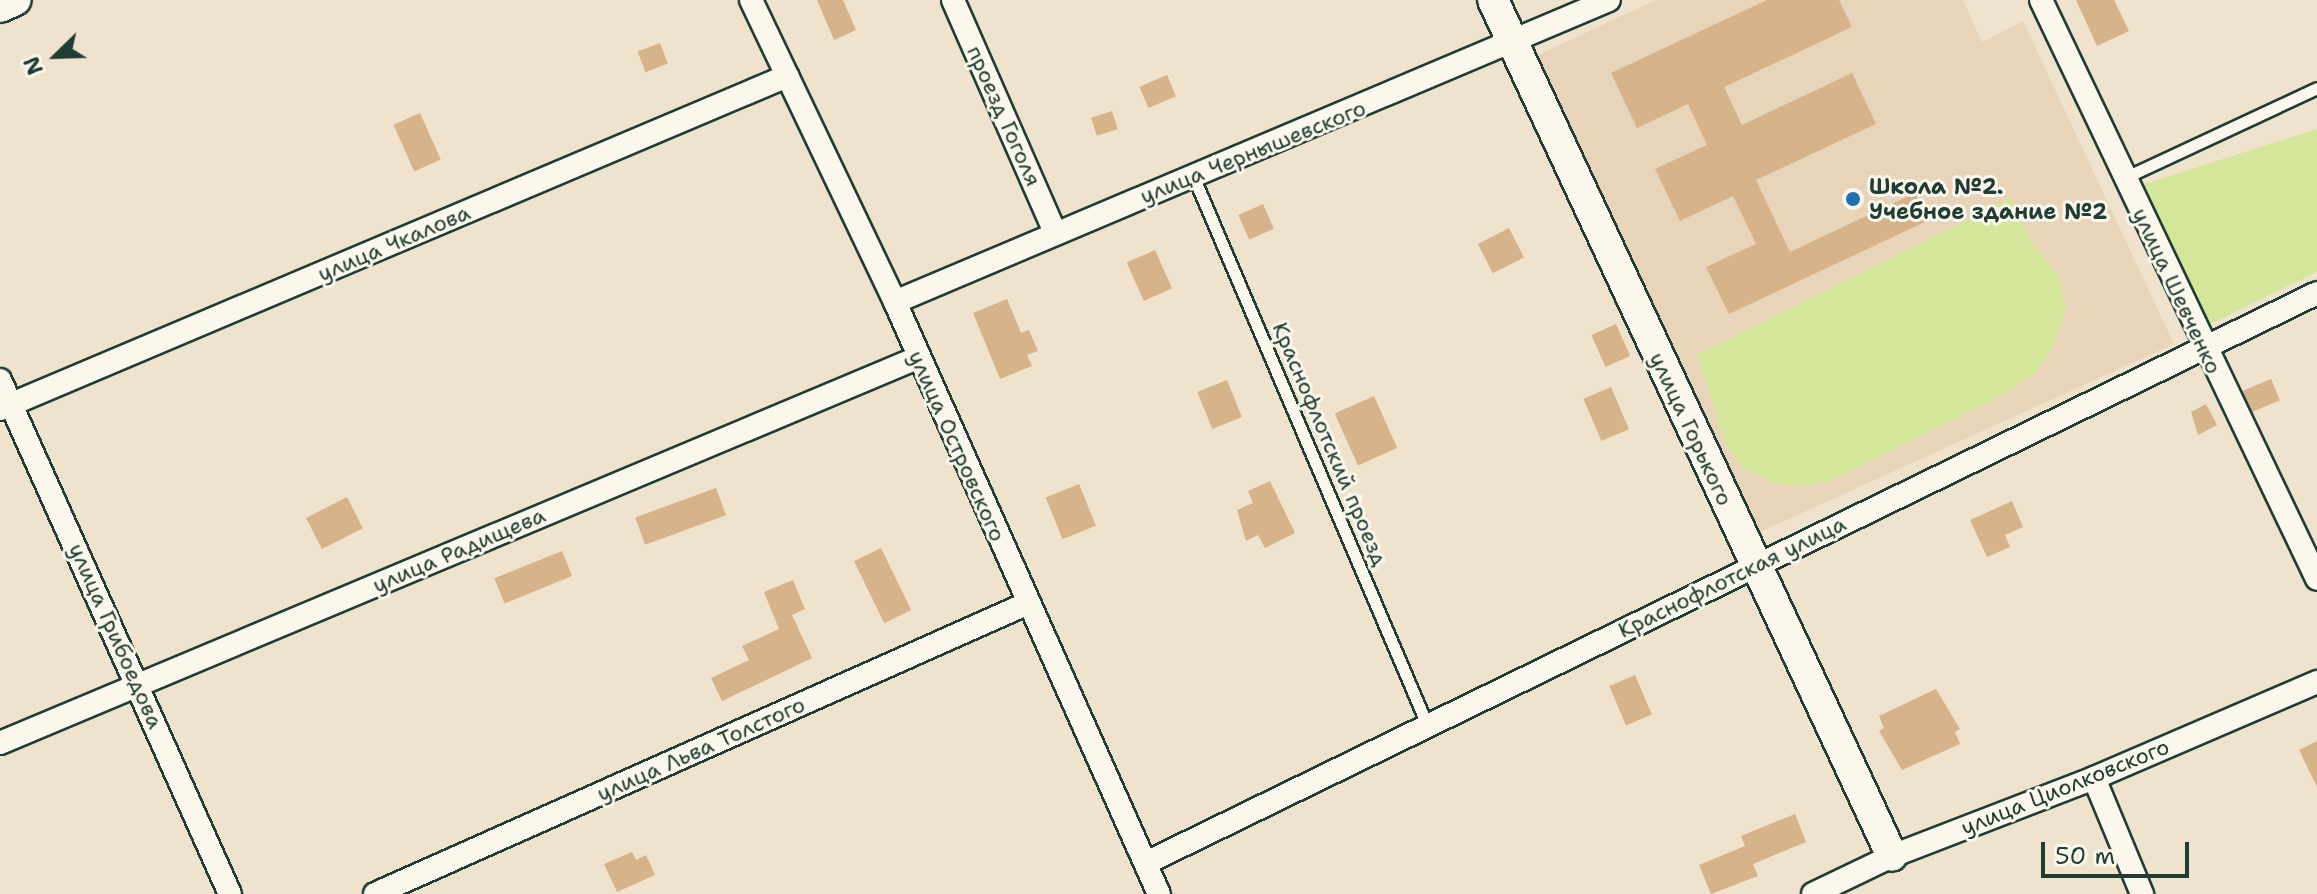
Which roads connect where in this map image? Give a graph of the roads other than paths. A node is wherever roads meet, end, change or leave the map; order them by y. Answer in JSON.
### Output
{"nodes":[{"id":1,"x":16,"y":0,"type":"edge"},
{"id":2,"x":751,"y":0,"type":"edge"},
{"id":3,"x":953,"y":0,"type":"edge"},
{"id":4,"x":1493,"y":0,"type":"edge"},
{"id":5,"x":1609,"y":0,"type":"edge"},
{"id":6,"x":2041,"y":0,"type":"edge"},
{"id":7,"x":0,"y":7,"type":"edge"},
{"id":8,"x":1514,"y":43,"type":"junction"},
{"id":9,"x":787,"y":76,"type":"junction"},
{"id":10,"x":2317,"y":88,"type":"edge"},
{"id":11,"x":1194,"y":178,"type":"junction"},
{"id":12,"x":2124,"y":178,"type":"junction"},
{"id":13,"x":1055,"y":232,"type":"junction"},
{"id":14,"x":2317,"y":293,"type":"edge"},
{"id":15,"x":895,"y":302,"type":"junction"},
{"id":16,"x":2203,"y":349,"type":"junction"},
{"id":17,"x":917,"y":358,"type":"junction"},
{"id":18,"x":0,"y":380,"type":"edge"},
{"id":19,"x":6,"y":406,"type":"edge"},
{"id":20,"x":1753,"y":566,"type":"junction"},
{"id":21,"x":2317,"y":579,"type":"edge"},
{"id":22,"x":1026,"y":604,"type":"junction"},
{"id":23,"x":2317,"y":682,"type":"edge"},
{"id":24,"x":139,"y":684,"type":"junction"},
{"id":25,"x":1428,"y":727,"type":"junction"},
{"id":26,"x":0,"y":743,"type":"edge"},
{"id":27,"x":2094,"y":778,"type":"junction"},
{"id":28,"x":1892,"y":856,"type":"junction"},
{"id":29,"x":1148,"y":862,"type":"junction"},
{"id":30,"x":230,"y":894,"type":"edge"},
{"id":31,"x":375,"y":894,"type":"edge"},
{"id":32,"x":1159,"y":894,"type":"edge"},
{"id":33,"x":1813,"y":894,"type":"edge"},
{"id":34,"x":2142,"y":894,"type":"edge"}],
"edges":[{"from":1,"to":7,"type":"street"},
{"from":2,"to":9,"type":"street","name":"улица Островского"},
{"from":3,"to":13,"type":"street","name":"проезд Гоголя"},
{"from":4,"to":8,"type":"street","name":"улица Горького"},
{"from":5,"to":8,"type":"street","name":"улица Чернышевского"},
{"from":6,"to":12,"type":"street","name":"улица Шевченко"},
{"from":8,"to":11,"type":"street","name":"улица Чернышевского"},
{"from":8,"to":20,"type":"street","name":"улица Горького"},
{"from":9,"to":15,"type":"street","name":"улица Островского"},
{"from":9,"to":19,"type":"street","name":"улица Чкалова"},
{"from":10,"to":12,"type":"lane"},
{"from":11,"to":13,"type":"street","name":"улица Чернышевского"},
{"from":11,"to":25,"type":"lane","name":"Краснофлотский проезд"},
{"from":12,"to":16,"type":"street","name":"улица Шевченко"},
{"from":13,"to":15,"type":"street","name":"улица Чернышевского"},
{"from":14,"to":16,"type":"street","name":"Краснофлотская улица"},
{"from":15,"to":17,"type":"street","name":"улица Островского"},
{"from":16,"to":20,"type":"street","name":"Краснофлотская улица"},
{"from":16,"to":21,"type":"street","name":"улица Шевченко"},
{"from":17,"to":22,"type":"street","name":"улица Островского"},
{"from":17,"to":24,"type":"street","name":"улица Радищева"},
{"from":18,"to":19,"type":"street","name":"улица Грибоедова"},
{"from":19,"to":24,"type":"street","name":"улица Грибоедова"},
{"from":20,"to":25,"type":"street","name":"Краснофлотская улица"},
{"from":20,"to":28,"type":"street","name":"улица Горького"},
{"from":22,"to":29,"type":"street","name":"улица Островского"},
{"from":22,"to":31,"type":"street","name":"улица Льва Толстого"},
{"from":23,"to":27,"type":"street","name":"улица Циолковского"},
{"from":24,"to":26,"type":"street","name":"улица Радищева"},
{"from":24,"to":30,"type":"street","name":"улица Грибоедова"},
{"from":25,"to":29,"type":"street","name":"Краснофлотская улица"},
{"from":27,"to":28,"type":"street","name":"улица Циолковского"},
{"from":27,"to":34,"type":"street"},
{"from":28,"to":33,"type":"street","name":"улица Циолковского"},
{"from":29,"to":32,"type":"street","name":"улица Островского"}]}
